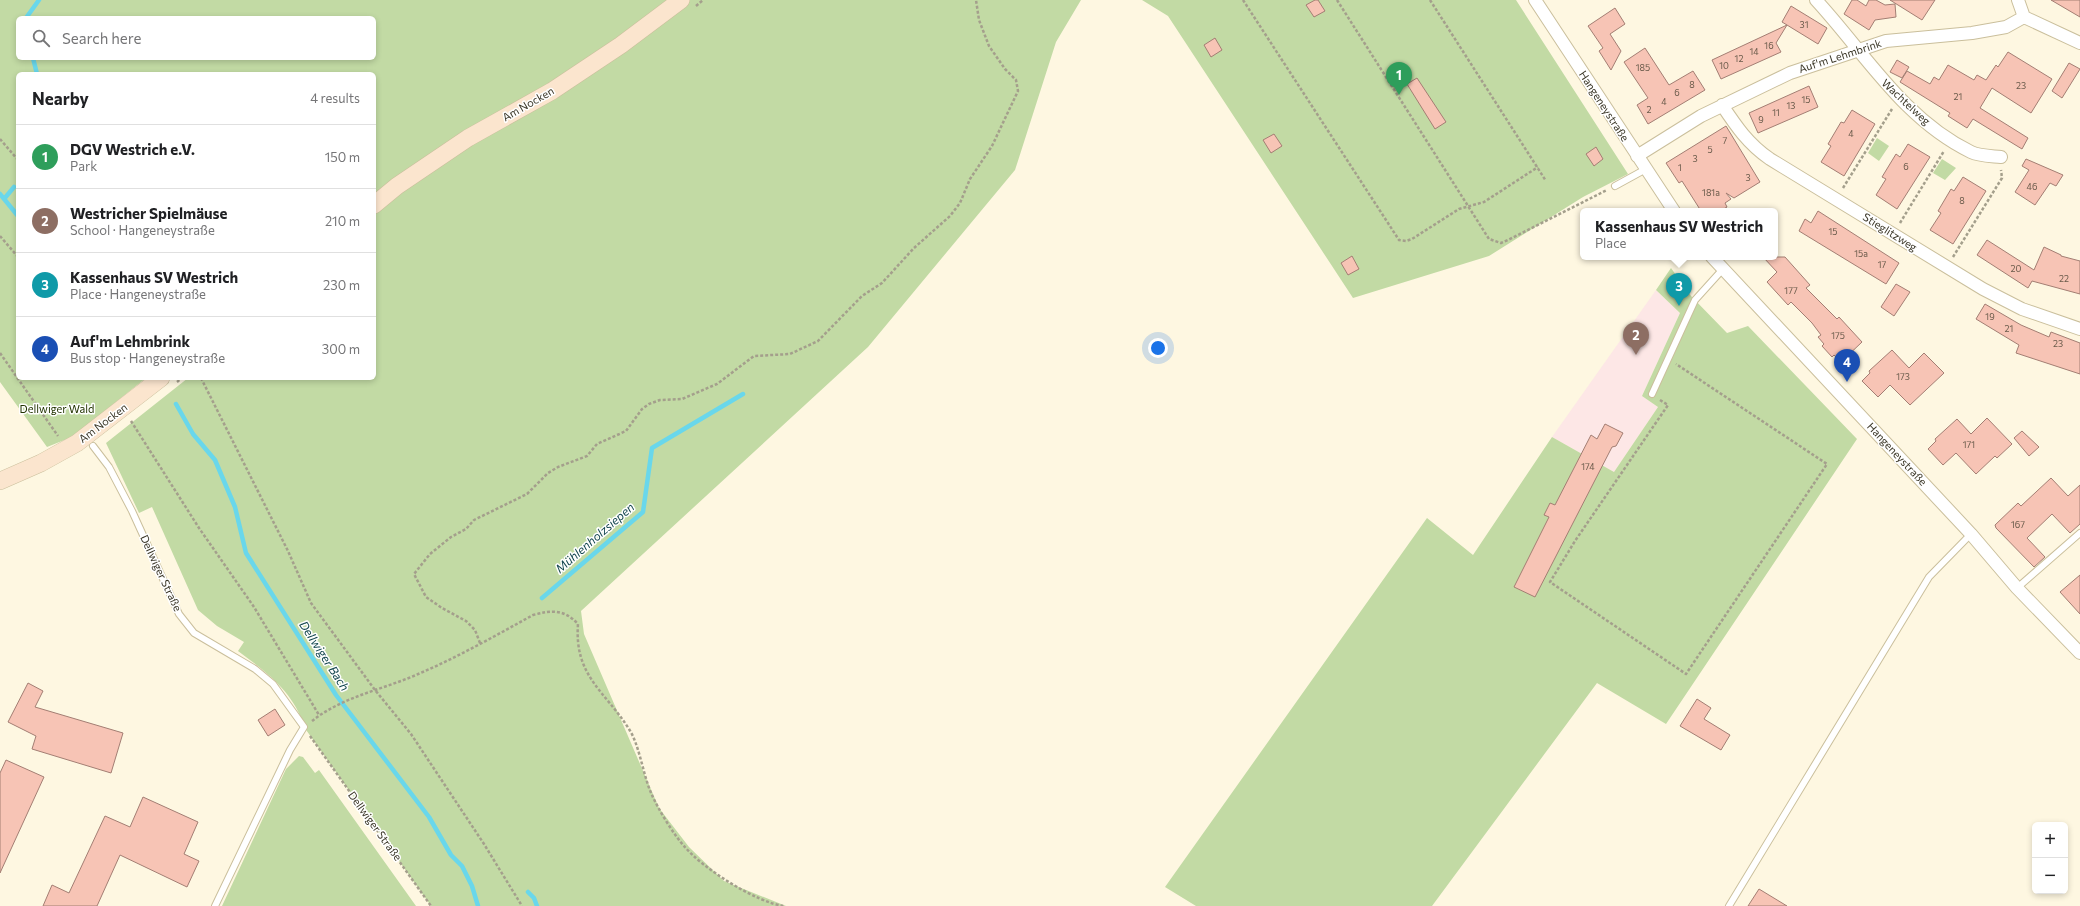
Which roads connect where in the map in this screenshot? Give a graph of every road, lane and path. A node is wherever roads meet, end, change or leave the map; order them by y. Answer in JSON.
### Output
{"nodes":[{"id":1,"x":681,"y":0,"type":"edge"},
{"id":2,"x":976,"y":0,"type":"edge"},
{"id":3,"x":1243,"y":0,"type":"edge"},
{"id":4,"x":1337,"y":0,"type":"edge"},
{"id":5,"x":1430,"y":0,"type":"edge"},
{"id":6,"x":1535,"y":0,"type":"edge"},
{"id":7,"x":1816,"y":0,"type":"edge"},
{"id":8,"x":2018,"y":0,"type":"edge"},
{"id":9,"x":2024,"y":18,"type":"junction"},
{"id":10,"x":2080,"y":43,"type":"edge"},
{"id":11,"x":1858,"y":48,"type":"junction"},
{"id":12,"x":1722,"y":105,"type":"junction"},
{"id":13,"x":1884,"y":122,"type":"dead end"},
{"id":14,"x":0,"y":139,"type":"edge"},
{"id":15,"x":1942,"y":154,"type":"dead end"},
{"id":16,"x":1638,"y":156,"type":"junction"},
{"id":17,"x":2001,"y":157,"type":"dead end"},
{"id":18,"x":16,"y":158,"type":"edge"},
{"id":19,"x":1538,"y":167,"type":"junction"},
{"id":20,"x":1646,"y":169,"type":"junction"},
{"id":21,"x":2000,"y":180,"type":"dead end"},
{"id":22,"x":1546,"y":181,"type":"dead end"},
{"id":23,"x":1615,"y":186,"type":"joint"},
{"id":24,"x":1836,"y":199,"type":"junction"},
{"id":25,"x":376,"y":203,"type":"edge"},
{"id":26,"x":1469,"y":206,"type":"junction"},
{"id":27,"x":1672,"y":208,"type":"edge"},
{"id":28,"x":1894,"y":234,"type":"junction"},
{"id":29,"x":0,"y":236,"type":"edge"},
{"id":30,"x":16,"y":255,"type":"edge"},
{"id":31,"x":1715,"y":260,"type":"edge"},
{"id":32,"x":1947,"y":267,"type":"junction"},
{"id":33,"x":1723,"y":269,"type":"junction"},
{"id":34,"x":2080,"y":329,"type":"edge"},
{"id":35,"x":0,"y":353,"type":"edge"},
{"id":36,"x":1668,"y":358,"type":"junction"},
{"id":37,"x":16,"y":376,"type":"edge"},
{"id":38,"x":19,"y":380,"type":"edge"},
{"id":39,"x":158,"y":380,"type":"edge"},
{"id":40,"x":202,"y":380,"type":"edge"},
{"id":41,"x":1652,"y":394,"type":"joint"},
{"id":42,"x":123,"y":408,"type":"junction"},
{"id":43,"x":85,"y":445,"type":"junction"},
{"id":44,"x":0,"y":480,"type":"edge"},
{"id":45,"x":2080,"y":533,"type":"edge"},
{"id":46,"x":1970,"y":534,"type":"junction"},
{"id":47,"x":2017,"y":588,"type":"junction"},
{"id":48,"x":480,"y":643,"type":"junction"},
{"id":49,"x":2080,"y":653,"type":"edge"},
{"id":50,"x":375,"y":690,"type":"junction"},
{"id":51,"x":319,"y":715,"type":"junction"},
{"id":52,"x":304,"y":727,"type":"junction"},
{"id":53,"x":215,"y":906,"type":"edge"},
{"id":54,"x":431,"y":906,"type":"edge"},
{"id":55,"x":522,"y":906,"type":"edge"},
{"id":56,"x":784,"y":906,"type":"edge"},
{"id":57,"x":1729,"y":906,"type":"edge"}],
"edges":[{"from":1,"to":25,"type":"street","name":"Am Nocken"},
{"from":2,"to":48,"type":"path"},
{"from":3,"to":26,"type":"path"},
{"from":4,"to":26,"type":"path"},
{"from":5,"to":19,"type":"path"},
{"from":6,"to":16,"type":"street","name":"Hangeneystraße"},
{"from":7,"to":11,"type":"street","name":"Wachtelweg"},
{"from":8,"to":9,"type":"street"},
{"from":9,"to":10,"type":"street"},
{"from":9,"to":11,"type":"street","name":"Auf'm Lehmbrink"},
{"from":11,"to":12,"type":"street","name":"Auf'm Lehmbrink"},
{"from":11,"to":17,"type":"street","name":"Wachtelweg"},
{"from":12,"to":16,"type":"street","name":"Auf'm Lehmbrink"},
{"from":12,"to":24,"type":"street","name":"Stieglitzweg"},
{"from":13,"to":24,"type":"path"},
{"from":14,"to":18,"type":"path"},
{"from":15,"to":28,"type":"path"},
{"from":16,"to":20,"type":"street","name":"Hangeneystraße"},
{"from":19,"to":22,"type":"path"},
{"from":19,"to":26,"type":"path"},
{"from":20,"to":23,"type":"lane"},
{"from":20,"to":27,"type":"street","name":"Hangeneystraße"},
{"from":21,"to":32,"type":"path"},
{"from":23,"to":26,"type":"path"},
{"from":24,"to":28,"type":"street","name":"Stieglitzweg"},
{"from":28,"to":32,"type":"street","name":"Stieglitzweg"},
{"from":29,"to":30,"type":"path"},
{"from":31,"to":33,"type":"street","name":"Hangeneystraße"},
{"from":32,"to":34,"type":"street","name":"Stieglitzweg"},
{"from":33,"to":36,"type":"lane"},
{"from":33,"to":46,"type":"street","name":"Hangeneystraße"},
{"from":35,"to":37,"type":"path"},
{"from":36,"to":41,"type":"lane"},
{"from":36,"to":41,"type":"path"},
{"from":38,"to":43,"type":"path"},
{"from":39,"to":42,"type":"street","name":"Am Nocken"},
{"from":40,"to":50,"type":"path"},
{"from":42,"to":43,"type":"street","name":"Am Nocken"},
{"from":42,"to":51,"type":"path"},
{"from":43,"to":44,"type":"street","name":"Am Nocken"},
{"from":43,"to":52,"type":"lane","name":"Dellwiger Straße"},
{"from":45,"to":47,"type":"lane"},
{"from":46,"to":47,"type":"street","name":"Hangeneystraße"},
{"from":46,"to":57,"type":"lane"},
{"from":47,"to":49,"type":"street","name":"Hangeneystraße"},
{"from":48,"to":50,"type":"path"},
{"from":48,"to":56,"type":"path"},
{"from":50,"to":51,"type":"path"},
{"from":50,"to":55,"type":"path"},
{"from":51,"to":52,"type":"path"},
{"from":52,"to":53,"type":"lane"},
{"from":52,"to":54,"type":"path","name":"Dellwiger Straße"}]}
